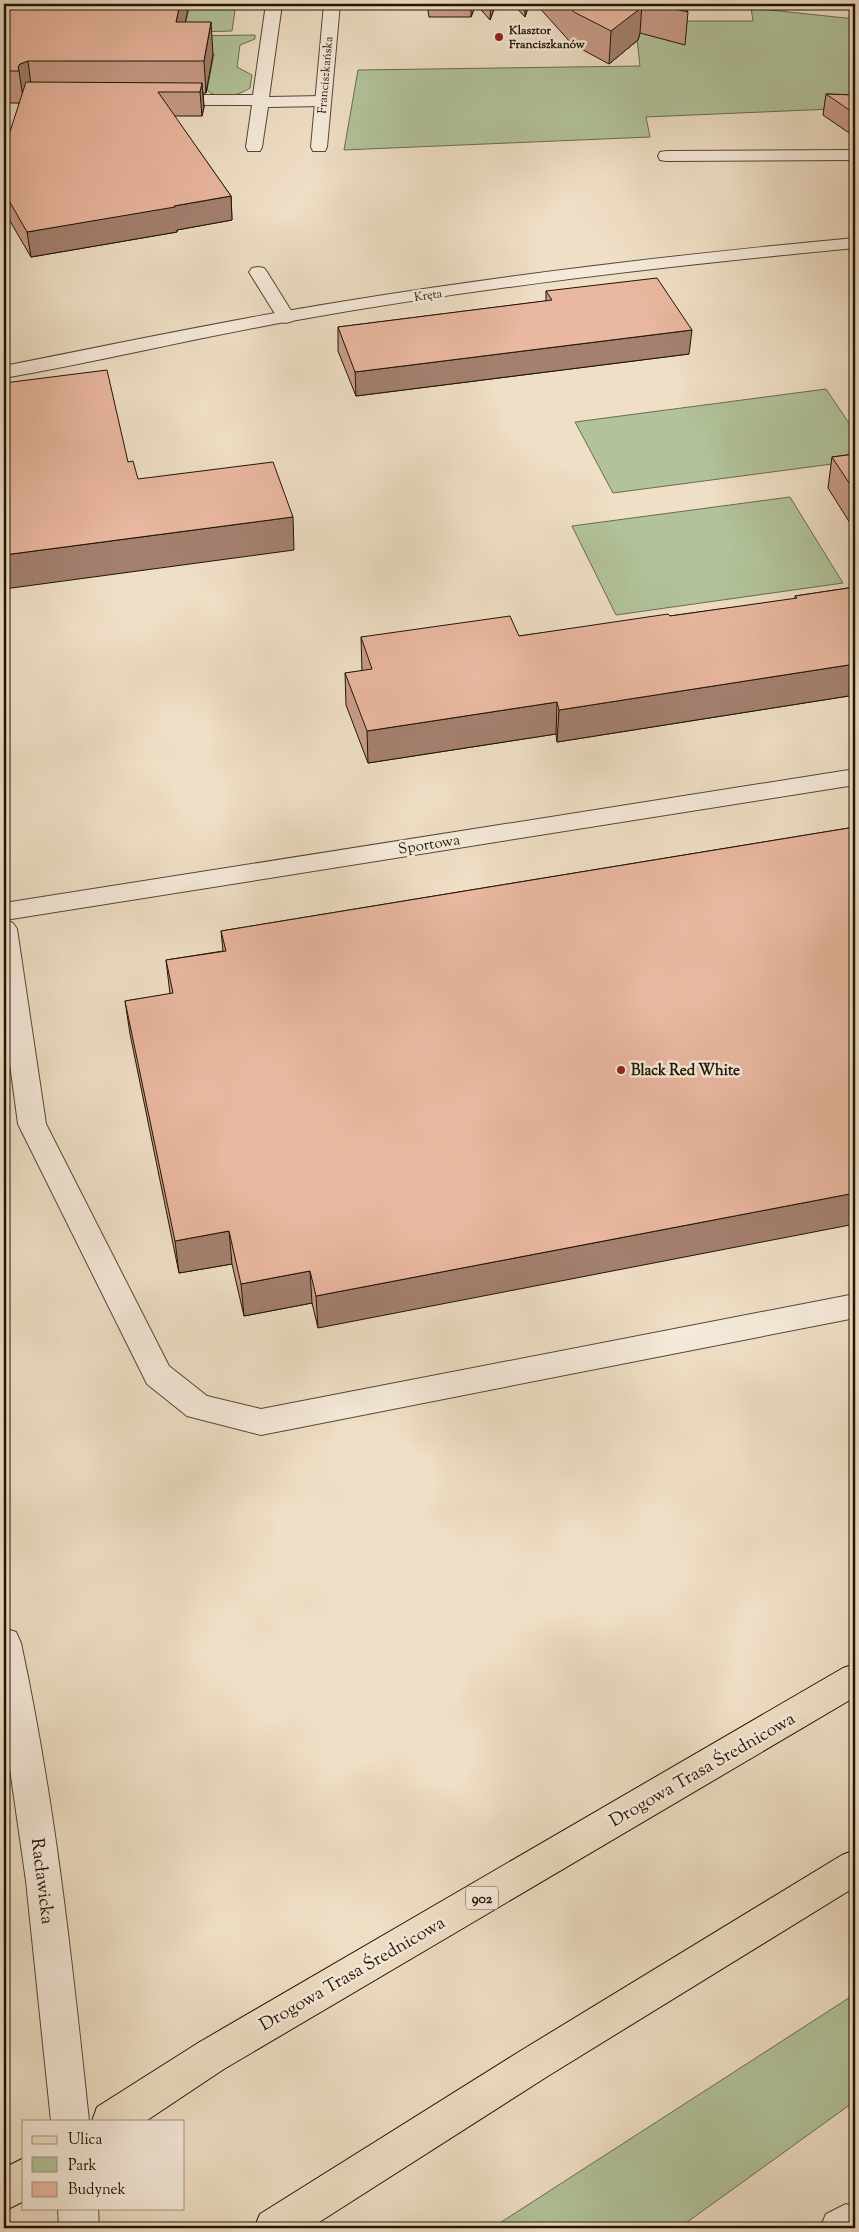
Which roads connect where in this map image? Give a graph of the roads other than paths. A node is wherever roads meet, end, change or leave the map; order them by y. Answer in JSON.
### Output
{"nodes":[{"id":1,"x":274,"y":4,"type":"edge"},
{"id":2,"x":332,"y":4,"type":"edge"},
{"id":3,"x":151,"y":100,"type":"edge"},
{"id":4,"x":260,"y":101,"type":"junction"},
{"id":5,"x":323,"y":101,"type":"junction"},
{"id":6,"x":254,"y":147,"type":"dead end"},
{"id":7,"x":319,"y":147,"type":"dead end"},
{"id":8,"x":855,"y":155,"type":"edge"},
{"id":9,"x":666,"y":156,"type":"dead end"},
{"id":10,"x":855,"y":243,"type":"edge"},
{"id":11,"x":258,"y":272,"type":"dead end"},
{"id":12,"x":286,"y":317,"type":"junction"},
{"id":13,"x":4,"y":372,"type":"edge"},
{"id":14,"x":855,"y":777,"type":"edge"},
{"id":15,"x":4,"y":912,"type":"edge"},
{"id":16,"x":4,"y":929,"type":"edge"},
{"id":17,"x":855,"y":1306,"type":"edge"},
{"id":18,"x":4,"y":1642,"type":"edge"},
{"id":19,"x":855,"y":1679,"type":"edge"},
{"id":20,"x":855,"y":1867,"type":"edge"},
{"id":21,"x":70,"y":2120,"type":"edge"},
{"id":22,"x":113,"y":2120,"type":"edge"},
{"id":23,"x":22,"y":2179,"type":"edge"},
{"id":24,"x":4,"y":2191,"type":"edge"},
{"id":25,"x":78,"y":2210,"type":"edge"},
{"id":26,"x":79,"y":2228,"type":"edge"},
{"id":27,"x":274,"y":2228,"type":"edge"}],
"edges":[{"from":1,"to":4,"type":"street"},
{"from":2,"to":5,"type":"street","name":"Franciszkańska"},
{"from":3,"to":4,"type":"street"},
{"from":4,"to":5,"type":"street"},
{"from":4,"to":6,"type":"street"},
{"from":5,"to":7,"type":"street","name":"Franciszkańska"},
{"from":8,"to":9,"type":"street"},
{"from":10,"to":12,"type":"street","name":"Kręta"},
{"from":11,"to":12,"type":"street"},
{"from":12,"to":13,"type":"street","name":"Kręta"},
{"from":14,"to":15,"type":"street","name":"Sportowa"},
{"from":16,"to":17,"type":"street"},
{"from":18,"to":21,"type":"street","name":"Racławicka"},
{"from":19,"to":22,"type":"main road","name":"Drogowa Trasa Średnicowa","number":"902"},
{"from":20,"to":27,"type":"main road"},
{"from":23,"to":24,"type":"main road"},
{"from":25,"to":26,"type":"street"}]}
